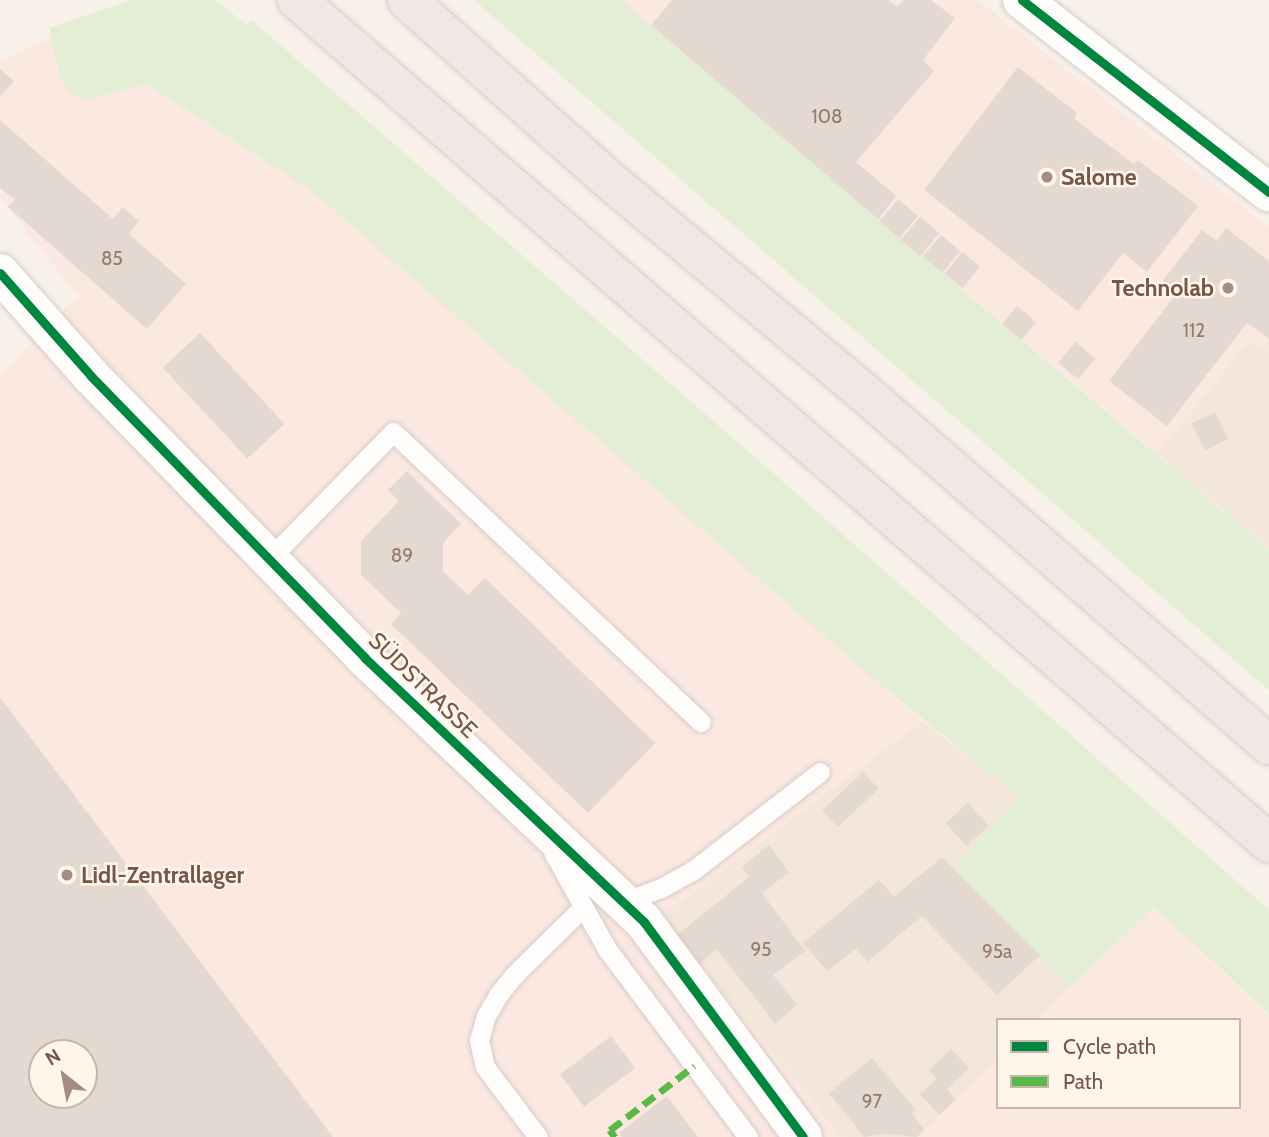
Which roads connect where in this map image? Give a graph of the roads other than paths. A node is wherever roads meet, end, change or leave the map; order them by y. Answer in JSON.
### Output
{"nodes":[{"id":1,"x":297,"y":0,"type":"edge"},
{"id":2,"x":407,"y":0,"type":"edge"},
{"id":3,"x":1022,"y":0,"type":"edge"},
{"id":4,"x":1269,"y":192,"type":"edge"},
{"id":5,"x":0,"y":273,"type":"edge"},
{"id":6,"x":269,"y":559,"type":"junction"},
{"id":7,"x":701,"y":722,"type":"dead end"},
{"id":8,"x":1269,"y":745,"type":"edge"},
{"id":9,"x":820,"y":772,"type":"dead end"},
{"id":10,"x":536,"y":820,"type":"junction"},
{"id":11,"x":1269,"y":843,"type":"edge"},
{"id":12,"x":623,"y":902,"type":"junction"},
{"id":13,"x":583,"y":907,"type":"junction"},
{"id":14,"x":538,"y":1137,"type":"edge"},
{"id":15,"x":748,"y":1137,"type":"edge"},
{"id":16,"x":803,"y":1137,"type":"edge"}],
"edges":[{"from":1,"to":11,"type":"highway"},
{"from":2,"to":8,"type":"highway"},
{"from":3,"to":4,"type":"street"},
{"from":5,"to":6,"type":"street","name":"SÜDSTRASSE"},
{"from":6,"to":7,"type":"lane"},
{"from":6,"to":10,"type":"street","name":"SÜDSTRASSE"},
{"from":9,"to":12,"type":"lane"},
{"from":10,"to":12,"type":"street","name":"SÜDSTRASSE"},
{"from":10,"to":13,"type":"lane"},
{"from":12,"to":16,"type":"street","name":"SÜDSTRASSE"},
{"from":13,"to":14,"type":"lane"},
{"from":13,"to":15,"type":"lane"}]}
